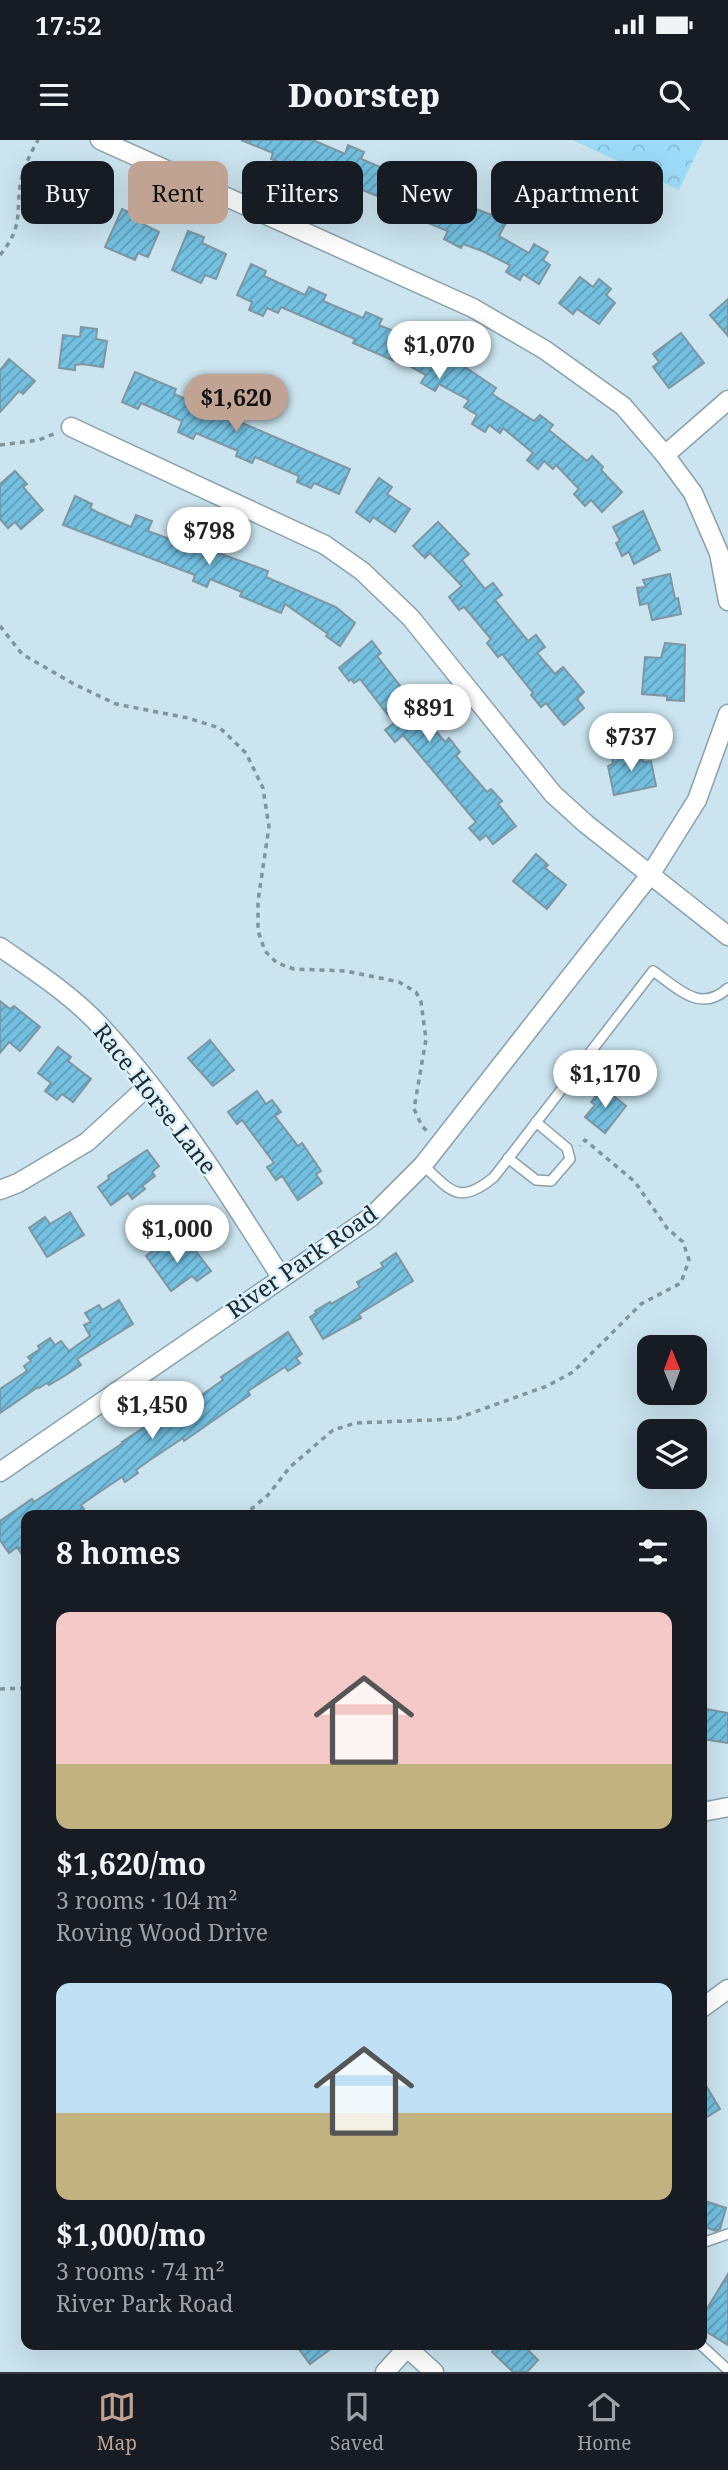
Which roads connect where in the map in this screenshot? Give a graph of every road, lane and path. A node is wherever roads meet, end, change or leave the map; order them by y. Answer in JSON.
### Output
{"nodes":[{"id":1,"x":38,"y":140,"type":"edge"},
{"id":2,"x":100,"y":140,"type":"edge"},
{"id":3,"x":0,"y":255,"type":"edge"},
{"id":4,"x":728,"y":400,"type":"edge"},
{"id":5,"x":71,"y":427,"type":"joint"},
{"id":6,"x":0,"y":445,"type":"edge"},
{"id":7,"x":665,"y":455,"type":"junction"},
{"id":8,"x":728,"y":601,"type":"edge"},
{"id":9,"x":0,"y":626,"type":"edge"},
{"id":10,"x":728,"y":714,"type":"edge"},
{"id":11,"x":650,"y":875,"type":"junction"},
{"id":12,"x":728,"y":936,"type":"edge"},
{"id":13,"x":0,"y":947,"type":"edge"},
{"id":14,"x":728,"y":989,"type":"edge"},
{"id":15,"x":149,"y":1085,"type":"junction"},
{"id":16,"x":536,"y":1122,"type":"junction"},
{"id":17,"x":440,"y":1143,"type":"junction"},
{"id":18,"x":508,"y":1158,"type":"junction"},
{"id":19,"x":570,"y":1159,"type":"junction"},
{"id":20,"x":423,"y":1165,"type":"junction"},
{"id":21,"x":0,"y":1189,"type":"edge"},
{"id":22,"x":281,"y":1277,"type":"junction"},
{"id":23,"x":0,"y":1472,"type":"edge"},
{"id":24,"x":250,"y":1510,"type":"edge"},
{"id":25,"x":21,"y":1688,"type":"edge"},
{"id":26,"x":0,"y":1689,"type":"edge"},
{"id":27,"x":728,"y":1807,"type":"edge"},
{"id":28,"x":707,"y":1811,"type":"edge"},
{"id":29,"x":728,"y":1989,"type":"edge"},
{"id":30,"x":707,"y":2004,"type":"edge"},
{"id":31,"x":728,"y":2234,"type":"edge"},
{"id":32,"x":707,"y":2241,"type":"edge"},
{"id":33,"x":403,"y":2350,"type":"edge"},
{"id":34,"x":409,"y":2350,"type":"edge"},
{"id":35,"x":706,"y":2350,"type":"edge"},
{"id":36,"x":728,"y":2370,"type":"edge"},
{"id":37,"x":385,"y":2372,"type":"edge"},
{"id":38,"x":434,"y":2372,"type":"edge"}],
"edges":[{"from":1,"to":3,"type":"path"},
{"from":2,"to":7,"type":"street"},
{"from":4,"to":7,"type":"street"},
{"from":5,"to":6,"type":"path"},
{"from":5,"to":11,"type":"street"},
{"from":7,"to":8,"type":"street"},
{"from":9,"to":17,"type":"path"},
{"from":10,"to":11,"type":"street","name":"River Park Road"},
{"from":11,"to":12,"type":"street"},
{"from":11,"to":17,"type":"street","name":"River Park Road"},
{"from":13,"to":15,"type":"street","name":"Race Horse Lane"},
{"from":14,"to":16,"type":"lane"},
{"from":15,"to":21,"type":"street"},
{"from":15,"to":22,"type":"street","name":"Race Horse Lane"},
{"from":16,"to":18,"type":"lane"},
{"from":16,"to":19,"type":"lane"},
{"from":17,"to":20,"type":"street","name":"River Park Road"},
{"from":18,"to":19,"type":"lane"},
{"from":18,"to":20,"type":"lane"},
{"from":19,"to":24,"type":"path"},
{"from":20,"to":22,"type":"street","name":"River Park Road"},
{"from":22,"to":23,"type":"street","name":"River Park Road"},
{"from":25,"to":26,"type":"path"},
{"from":27,"to":28,"type":"street"},
{"from":29,"to":30,"type":"street"},
{"from":31,"to":32,"type":"lane"},
{"from":33,"to":37,"type":"street"},
{"from":34,"to":38,"type":"street"},
{"from":35,"to":36,"type":"lane"}]}
